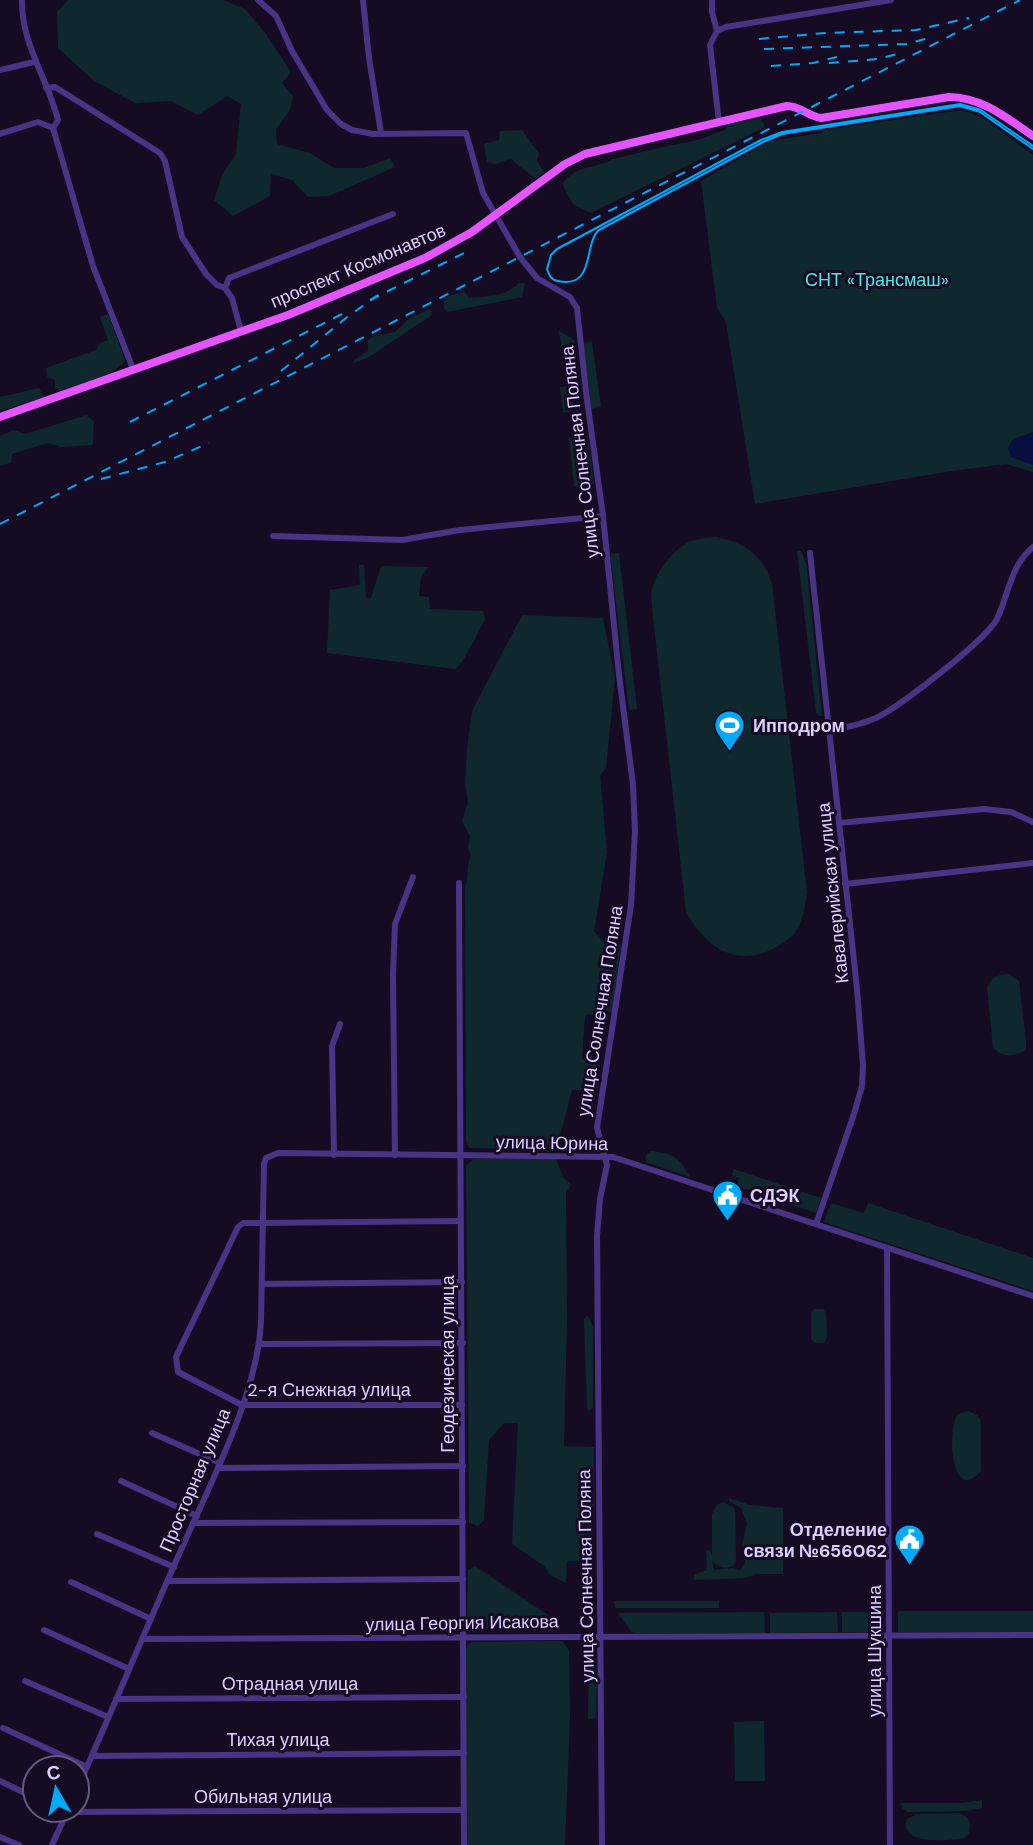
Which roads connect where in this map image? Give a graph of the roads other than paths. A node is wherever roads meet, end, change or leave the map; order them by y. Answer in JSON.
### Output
{"nodes":[{"id":1,"x":22,"y":0,"type":"edge"},
{"id":2,"x":258,"y":0,"type":"edge"},
{"id":3,"x":363,"y":0,"type":"edge"},
{"id":4,"x":712,"y":0,"type":"edge"},
{"id":5,"x":891,"y":0,"type":"edge"},
{"id":6,"x":717,"y":31,"type":"junction"},
{"id":7,"x":34,"y":62,"type":"junction"},
{"id":8,"x":0,"y":70,"type":"edge"},
{"id":9,"x":46,"y":88,"type":"junction"},
{"id":10,"x":719,"y":122,"type":"junction"},
{"id":11,"x":53,"y":128,"type":"junction"},
{"id":12,"x":381,"y":133,"type":"junction"},
{"id":13,"x":0,"y":134,"type":"edge"},
{"id":14,"x":1033,"y":136,"type":"edge"},
{"id":15,"x":393,"y":214,"type":"dead end"},
{"id":16,"x":496,"y":216,"type":"junction"},
{"id":17,"x":225,"y":288,"type":"junction"},
{"id":18,"x":241,"y":331,"type":"junction"},
{"id":19,"x":133,"y":369,"type":"junction"},
{"id":20,"x":0,"y":417,"type":"edge"},
{"id":21,"x":603,"y":516,"type":"junction"},
{"id":22,"x":273,"y":536,"type":"dead end"},
{"id":23,"x":1033,"y":547,"type":"edge"},
{"id":24,"x":810,"y":553,"type":"dead end"},
{"id":25,"x":829,"y":730,"type":"junction"},
{"id":26,"x":1033,"y":821,"type":"edge"},
{"id":27,"x":839,"y":823,"type":"junction"},
{"id":28,"x":1033,"y":863,"type":"edge"},
{"id":29,"x":413,"y":877,"type":"dead end"},
{"id":30,"x":459,"y":883,"type":"dead end"},
{"id":31,"x":845,"y":884,"type":"junction"},
{"id":32,"x":340,"y":1024,"type":"dead end"},
{"id":33,"x":334,"y":1155,"type":"junction"},
{"id":34,"x":395,"y":1155,"type":"junction"},
{"id":35,"x":461,"y":1155,"type":"junction"},
{"id":36,"x":606,"y":1156,"type":"junction"},
{"id":37,"x":264,"y":1164,"type":"joint"},
{"id":38,"x":461,"y":1221,"type":"junction"},
{"id":39,"x":262,"y":1223,"type":"junction"},
{"id":40,"x":816,"y":1224,"type":"junction"},
{"id":41,"x":887,"y":1248,"type":"junction"},
{"id":42,"x":462,"y":1282,"type":"junction"},
{"id":43,"x":262,"y":1284,"type":"junction"},
{"id":44,"x":1033,"y":1296,"type":"edge"},
{"id":45,"x":463,"y":1343,"type":"junction"},
{"id":46,"x":260,"y":1345,"type":"junction"},
{"id":47,"x":242,"y":1405,"type":"junction"},
{"id":48,"x":462,"y":1405,"type":"junction"},
{"id":49,"x":152,"y":1433,"type":"dead end"},
{"id":50,"x":219,"y":1465,"type":"junction"},
{"id":51,"x":463,"y":1466,"type":"junction"},
{"id":52,"x":121,"y":1481,"type":"dead end"},
{"id":53,"x":195,"y":1520,"type":"junction"},
{"id":54,"x":463,"y":1522,"type":"junction"},
{"id":55,"x":97,"y":1534,"type":"dead end"},
{"id":56,"x":174,"y":1567,"type":"junction"},
{"id":57,"x":463,"y":1579,"type":"junction"},
{"id":58,"x":168,"y":1581,"type":"junction"},
{"id":59,"x":71,"y":1582,"type":"dead end"},
{"id":60,"x":151,"y":1619,"type":"junction"},
{"id":61,"x":44,"y":1630,"type":"dead end"},
{"id":62,"x":889,"y":1636,"type":"junction"},
{"id":63,"x":1033,"y":1636,"type":"edge"},
{"id":64,"x":463,"y":1637,"type":"junction"},
{"id":65,"x":601,"y":1637,"type":"junction"},
{"id":66,"x":142,"y":1639,"type":"junction"},
{"id":67,"x":129,"y":1670,"type":"junction"},
{"id":68,"x":24,"y":1681,"type":"dead end"},
{"id":69,"x":464,"y":1697,"type":"junction"},
{"id":70,"x":116,"y":1699,"type":"junction"},
{"id":71,"x":108,"y":1717,"type":"junction"},
{"id":72,"x":3,"y":1728,"type":"dead end"},
{"id":73,"x":464,"y":1752,"type":"junction"},
{"id":74,"x":59,"y":1754,"type":"edge"},
{"id":75,"x":92,"y":1756,"type":"joint"},
{"id":76,"x":0,"y":1782,"type":"edge"},
{"id":77,"x":21,"y":1792,"type":"edge"},
{"id":78,"x":464,"y":1810,"type":"junction"},
{"id":79,"x":91,"y":1811,"type":"edge"},
{"id":80,"x":60,"y":1824,"type":"edge"},
{"id":81,"x":0,"y":1837,"type":"edge"},
{"id":82,"x":19,"y":1845,"type":"edge"},
{"id":83,"x":52,"y":1845,"type":"edge"},
{"id":84,"x":464,"y":1845,"type":"edge"},
{"id":85,"x":602,"y":1845,"type":"edge"},
{"id":86,"x":890,"y":1845,"type":"edge"}],
"edges":[{"from":1,"to":7,"type":"street"},
{"from":2,"to":12,"type":"street"},
{"from":3,"to":12,"type":"street"},
{"from":4,"to":6,"type":"street"},
{"from":5,"to":6,"type":"street"},
{"from":6,"to":10,"type":"street"},
{"from":7,"to":8,"type":"street"},
{"from":7,"to":9,"type":"street"},
{"from":9,"to":11,"type":"street"},
{"from":9,"to":17,"type":"street"},
{"from":10,"to":14,"type":"main road","name":"проспект Космонавтов"},
{"from":10,"to":16,"type":"main road","name":"проспект Космонавтов"},
{"from":11,"to":13,"type":"street"},
{"from":11,"to":19,"type":"street"},
{"from":12,"to":16,"type":"street","name":"улица Солнечная Поляна"},
{"from":15,"to":17,"type":"street"},
{"from":16,"to":18,"type":"main road","name":"проспект Космонавтов"},
{"from":16,"to":21,"type":"street","name":"улица Солнечная Поляна"},
{"from":17,"to":18,"type":"street"},
{"from":18,"to":19,"type":"main road","name":"проспект Космонавтов"},
{"from":19,"to":20,"type":"main road","name":"проспект Космонавтов"},
{"from":21,"to":22,"type":"street"},
{"from":21,"to":36,"type":"street","name":"улица Солнечная Поляна"},
{"from":23,"to":25,"type":"street"},
{"from":24,"to":25,"type":"street","name":"Кавалерийская улица"},
{"from":25,"to":27,"type":"street","name":"Кавалерийская улица"},
{"from":26,"to":27,"type":"street"},
{"from":27,"to":31,"type":"street","name":"Кавалерийская улица"},
{"from":28,"to":31,"type":"street"},
{"from":29,"to":34,"type":"street"},
{"from":30,"to":35,"type":"street","name":"Геодезическая улица"},
{"from":31,"to":40,"type":"street","name":"Кавалерийская улица"},
{"from":32,"to":33,"type":"street"},
{"from":33,"to":34,"type":"street","name":"улица Юрина"},
{"from":33,"to":37,"type":"street","name":"улица Юрина"},
{"from":34,"to":35,"type":"street","name":"улица Юрина"},
{"from":35,"to":36,"type":"street","name":"улица Юрина"},
{"from":35,"to":38,"type":"street","name":"Геодезическая улица"},
{"from":36,"to":40,"type":"street","name":"улица Юрина"},
{"from":36,"to":65,"type":"street","name":"улица Солнечная Поляна"},
{"from":37,"to":39,"type":"street","name":"Просторная улица"},
{"from":38,"to":39,"type":"street"},
{"from":38,"to":42,"type":"street","name":"Геодезическая улица"},
{"from":39,"to":43,"type":"street","name":"Просторная улица"},
{"from":39,"to":47,"type":"street","name":"2-я Снежная улица"},
{"from":40,"to":41,"type":"street","name":"улица Юрина"},
{"from":41,"to":44,"type":"street","name":"улица Юрина"},
{"from":41,"to":62,"type":"street","name":"улица Шукшина"},
{"from":42,"to":43,"type":"street"},
{"from":42,"to":45,"type":"street","name":"Геодезическая улица"},
{"from":43,"to":46,"type":"street","name":"Просторная улица"},
{"from":45,"to":46,"type":"street"},
{"from":45,"to":48,"type":"street","name":"Геодезическая улица"},
{"from":46,"to":47,"type":"street","name":"Просторная улица"},
{"from":47,"to":48,"type":"street","name":"2-я Снежная улица"},
{"from":47,"to":50,"type":"street","name":"Просторная улица"},
{"from":48,"to":51,"type":"street","name":"Геодезическая улица"},
{"from":49,"to":50,"type":"street"},
{"from":50,"to":51,"type":"street"},
{"from":50,"to":53,"type":"street","name":"Просторная улица"},
{"from":51,"to":54,"type":"street","name":"Геодезическая улица"},
{"from":52,"to":53,"type":"street"},
{"from":53,"to":54,"type":"street"},
{"from":53,"to":56,"type":"street","name":"Просторная улица"},
{"from":54,"to":57,"type":"street","name":"Геодезическая улица"},
{"from":55,"to":56,"type":"street"},
{"from":56,"to":58,"type":"street","name":"Просторная улица"},
{"from":57,"to":58,"type":"street"},
{"from":57,"to":64,"type":"street","name":"Геодезическая улица"},
{"from":58,"to":60,"type":"street","name":"Просторная улица"},
{"from":59,"to":60,"type":"street"},
{"from":60,"to":66,"type":"street","name":"Просторная улица"},
{"from":61,"to":67,"type":"street"},
{"from":62,"to":63,"type":"street","name":"улица Георгия Исакова"},
{"from":62,"to":65,"type":"street","name":"улица Георгия Исакова"},
{"from":62,"to":86,"type":"street","name":"улица Шукшина"},
{"from":64,"to":65,"type":"street","name":"улица Георгия Исакова"},
{"from":64,"to":66,"type":"street","name":"улица Георгия Исакова"},
{"from":64,"to":69,"type":"street","name":"Геодезическая улица"},
{"from":65,"to":85,"type":"street","name":"улица Солнечная Поляна"},
{"from":66,"to":67,"type":"street","name":"Просторная улица"},
{"from":67,"to":70,"type":"street","name":"Просторная улица"},
{"from":68,"to":71,"type":"street"},
{"from":69,"to":70,"type":"street","name":"Отрадная улица"},
{"from":69,"to":73,"type":"street","name":"Геодезическая улица"},
{"from":70,"to":71,"type":"street","name":"Просторная улица"},
{"from":71,"to":75,"type":"street","name":"Просторная улица"},
{"from":72,"to":74,"type":"street"},
{"from":73,"to":75,"type":"street","name":"Тихая улица"},
{"from":73,"to":78,"type":"street","name":"Геодезическая улица"},
{"from":76,"to":77,"type":"street"},
{"from":78,"to":79,"type":"street","name":"Обильная улица"},
{"from":78,"to":84,"type":"street","name":"Геодезическая улица"},
{"from":80,"to":83,"type":"street"},
{"from":81,"to":82,"type":"street"}]}
